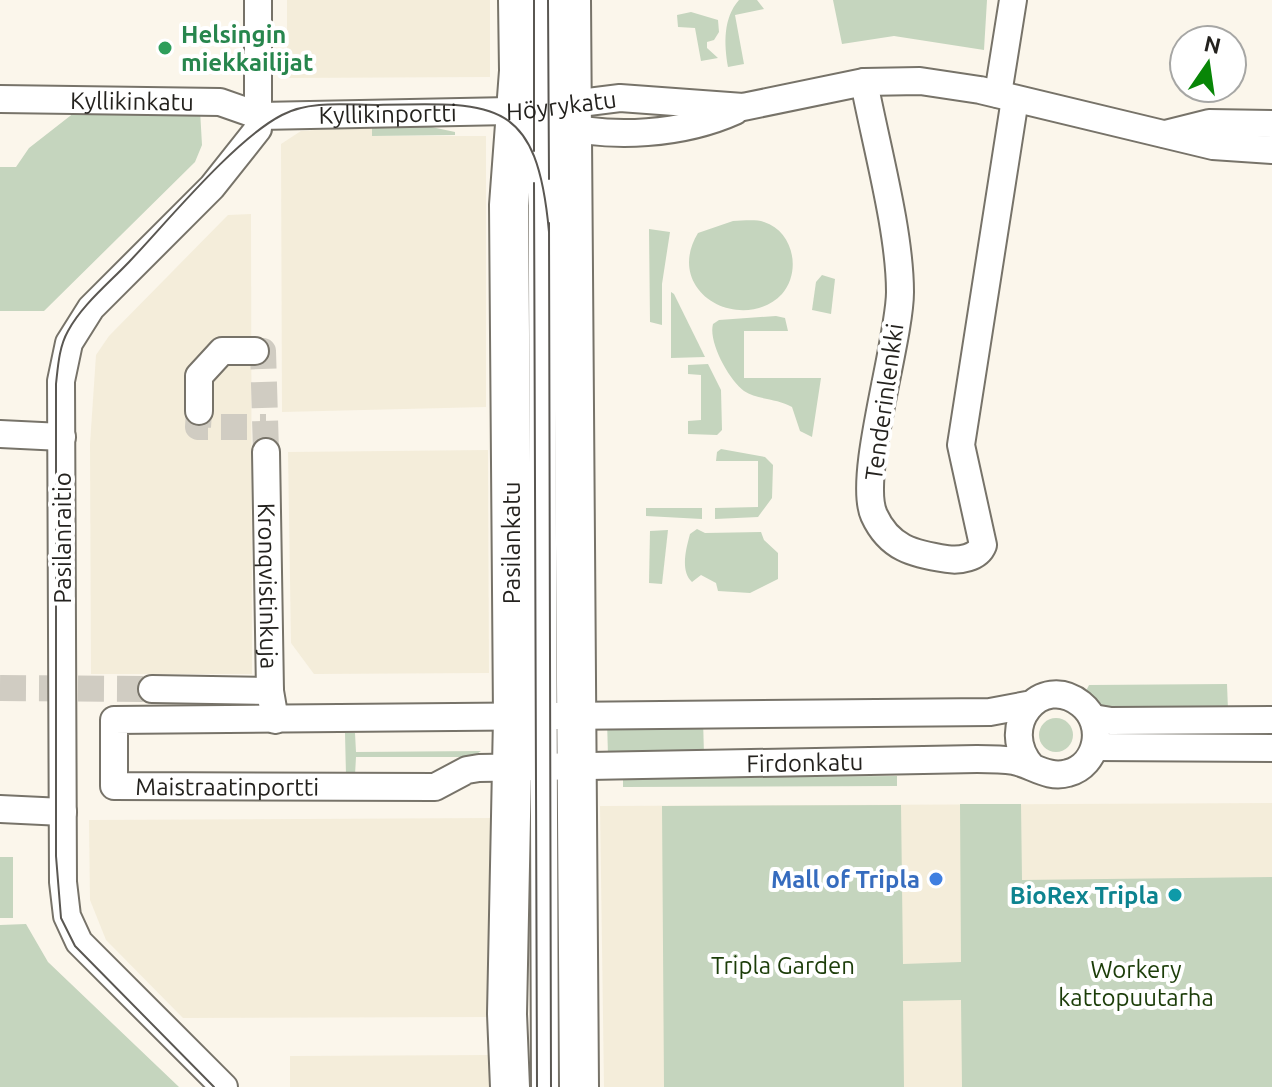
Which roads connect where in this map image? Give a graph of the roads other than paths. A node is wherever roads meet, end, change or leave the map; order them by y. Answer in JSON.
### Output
{"nodes":[{"id":1,"x":258,"y":0,"type":"edge"},
{"id":2,"x":518,"y":0,"type":"edge"},
{"id":3,"x":541,"y":0,"type":"edge"},
{"id":4,"x":571,"y":0,"type":"edge"},
{"id":5,"x":1013,"y":0,"type":"edge"},
{"id":6,"x":864,"y":82,"type":"junction"},
{"id":7,"x":1007,"y":97,"type":"junction"},
{"id":8,"x":0,"y":99,"type":"edge"},
{"id":9,"x":549,"y":113,"type":"junction"},
{"id":10,"x":260,"y":116,"type":"junction"},
{"id":11,"x":1272,"y":124,"type":"edge"},
{"id":12,"x":1160,"y":135,"type":"junction"},
{"id":13,"x":1272,"y":150,"type":"edge"},
{"id":14,"x":255,"y":351,"type":"dead end"},
{"id":15,"x":199,"y":411,"type":"dead end"},
{"id":16,"x":0,"y":434,"type":"edge"},
{"id":17,"x":62,"y":437,"type":"junction"},
{"id":18,"x":266,"y":452,"type":"tunnel mouth"},
{"id":19,"x":152,"y":689,"type":"tunnel mouth"},
{"id":20,"x":270,"y":691,"type":"junction"},
{"id":21,"x":1032,"y":704,"type":"junction"},
{"id":22,"x":543,"y":717,"type":"junction"},
{"id":23,"x":1093,"y":718,"type":"junction"},
{"id":24,"x":275,"y":720,"type":"junction"},
{"id":25,"x":1272,"y":720,"type":"edge"},
{"id":26,"x":1095,"y":747,"type":"junction"},
{"id":27,"x":1272,"y":748,"type":"edge"},
{"id":28,"x":543,"y":767,"type":"junction"},
{"id":29,"x":1032,"y":767,"type":"junction"},
{"id":30,"x":0,"y":809,"type":"edge"},
{"id":31,"x":63,"y":812,"type":"junction"},
{"id":32,"x":224,"y":1087,"type":"edge"},
{"id":33,"x":510,"y":1087,"type":"edge"},
{"id":34,"x":545,"y":1087,"type":"edge"},
{"id":35,"x":579,"y":1087,"type":"edge"}],
"edges":[{"from":1,"to":10,"type":"street","name":"Pasilanraitio"},
{"from":2,"to":9,"type":"street","name":"Pasilankatu"},
{"from":3,"to":9,"type":"street","name":"Pasilankatu"},
{"from":4,"to":9,"type":"street","name":"Pasilankatu"},
{"from":5,"to":7,"type":"street"},
{"from":6,"to":7,"type":"street","name":"Höyrykatu"},
{"from":6,"to":7,"type":"street","name":"Tenderinlenkki"},
{"from":6,"to":9,"type":"street","name":"Höyrykatu"},
{"from":7,"to":12,"type":"street","name":"Höyrykatu"},
{"from":8,"to":10,"type":"street","name":"Kyllikinkatu"},
{"from":9,"to":10,"type":"street","name":"Kyllikinportti"},
{"from":9,"to":22,"type":"street","name":"Pasilankatu"},
{"from":9,"to":22,"type":"street","name":"Pasilankatu"},
{"from":10,"to":17,"type":"street","name":"Pasilanraitio"},
{"from":11,"to":12,"type":"street","name":"Höyrykatu"},
{"from":12,"to":13,"type":"street","name":"Höyrykatu"},
{"from":14,"to":15,"type":"street"},
{"from":16,"to":17,"type":"street"},
{"from":17,"to":31,"type":"street","name":"Pasilanraitio"},
{"from":18,"to":20,"type":"street","name":"Kronqvistinkuja"},
{"from":19,"to":20,"type":"street"},
{"from":20,"to":24,"type":"street","name":"Kronqvistinkuja"},
{"from":21,"to":22,"type":"street","name":"Firdonkatu"},
{"from":21,"to":23,"type":"street","name":"Firdonkatu"},
{"from":21,"to":29,"type":"street"},
{"from":22,"to":24,"type":"street","name":"Maistraatinportti"},
{"from":22,"to":28,"type":"street","name":"Pasilankatu"},
{"from":22,"to":28,"type":"street","name":"Pasilankatu"},
{"from":23,"to":25,"type":"street"},
{"from":23,"to":26,"type":"street"},
{"from":24,"to":28,"type":"street","name":"Maistraatinportti"},
{"from":26,"to":27,"type":"street"},
{"from":26,"to":29,"type":"street","name":"Firdonkatu"},
{"from":28,"to":29,"type":"street","name":"Firdonkatu"},
{"from":28,"to":33,"type":"street","name":"Pasilankatu"},
{"from":28,"to":34,"type":"street","name":"Pasilankatu"},
{"from":28,"to":35,"type":"street","name":"Pasilankatu"},
{"from":30,"to":31,"type":"street"},
{"from":31,"to":32,"type":"street","name":"Pasilanraitio"}]}
